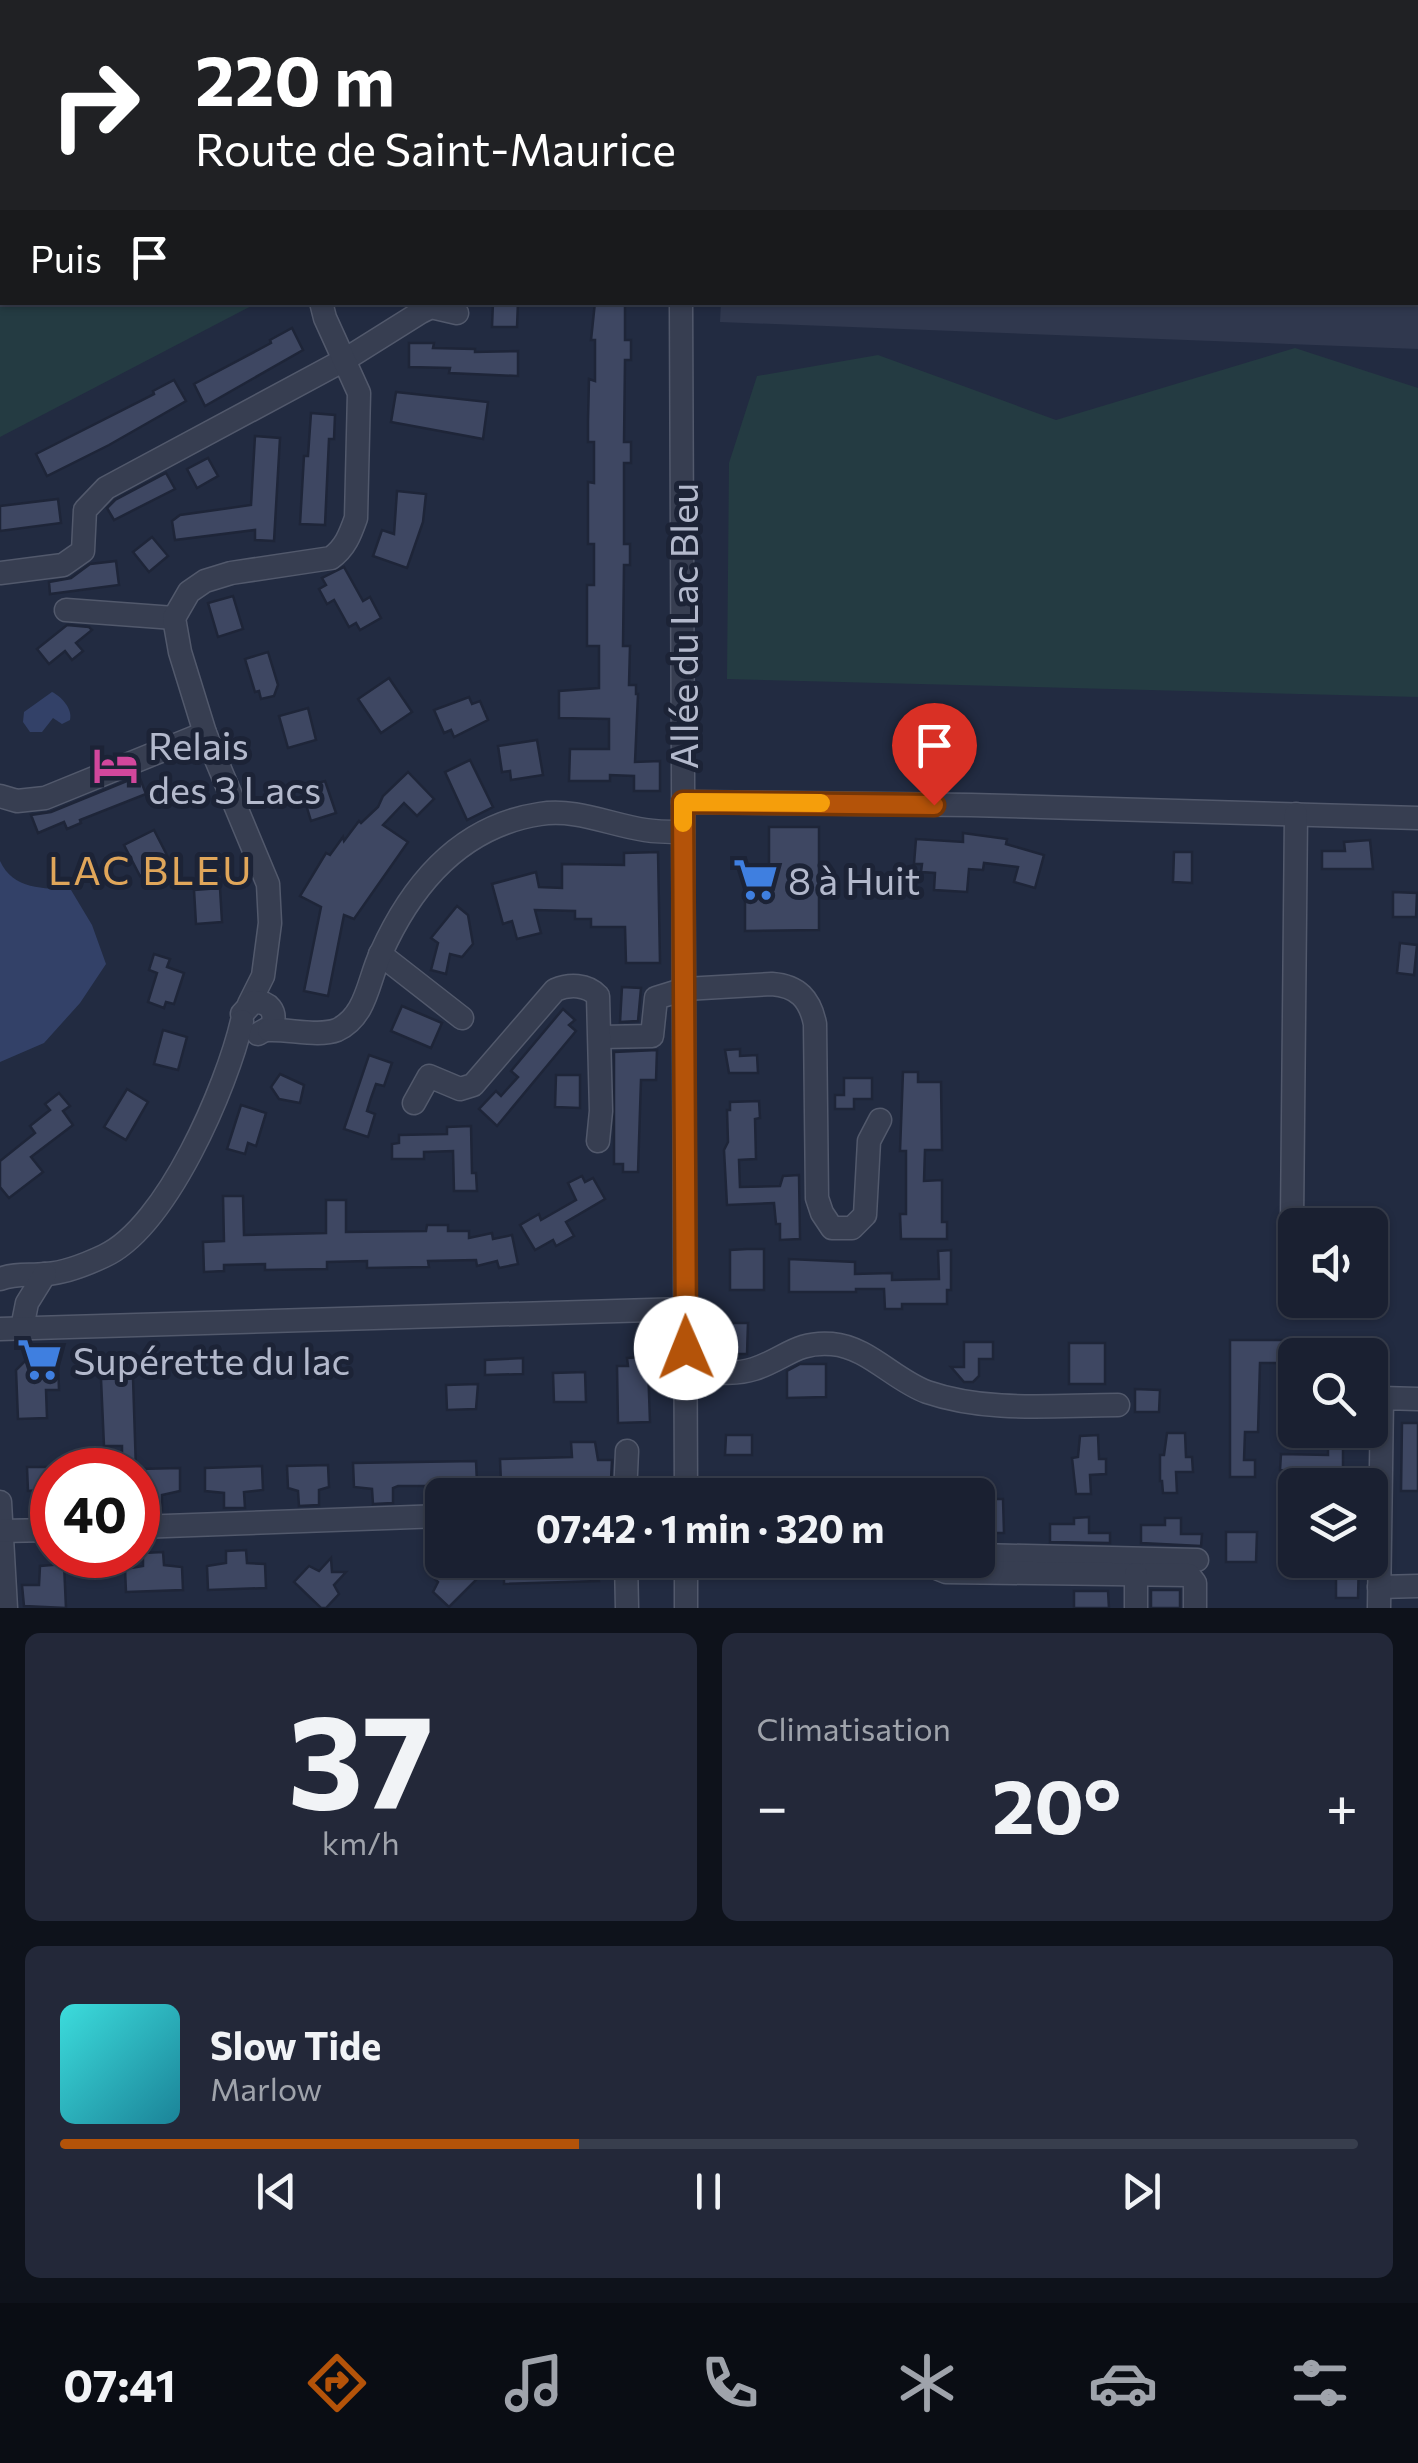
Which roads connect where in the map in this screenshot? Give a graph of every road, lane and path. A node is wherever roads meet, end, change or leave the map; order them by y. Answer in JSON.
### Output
{"nodes":[{"id":1,"x":322,"y":305,"type":"edge"},
{"id":2,"x":681,"y":305,"type":"edge"},
{"id":3,"x":456,"y":313,"type":"dead end"},
{"id":4,"x":346,"y":359,"type":"junction"},
{"id":5,"x":0,"y":573,"type":"edge"},
{"id":6,"x":66,"y":610,"type":"dead end"},
{"id":7,"x":174,"y":618,"type":"junction"},
{"id":8,"x":205,"y":733,"type":"junction"},
{"id":9,"x":0,"y":796,"type":"edge"},
{"id":10,"x":683,"y":802,"type":"junction"},
{"id":11,"x":1296,"y":814,"type":"junction"},
{"id":12,"x":1418,"y":818,"type":"edge"},
{"id":13,"x":683,"y":832,"type":"junction"},
{"id":14,"x":380,"y":954,"type":"junction"},
{"id":15,"x":685,"y":989,"type":"junction"},
{"id":16,"x":260,"y":1018,"type":"junction"},
{"id":17,"x":462,"y":1018,"type":"dead end"},
{"id":18,"x":601,"y":1037,"type":"junction"},
{"id":19,"x":414,"y":1102,"type":"dead end"},
{"id":20,"x":880,"y":1120,"type":"dead end"},
{"id":21,"x":598,"y":1141,"type":"dead end"},
{"id":22,"x":1292,"y":1208,"type":"edge"},
{"id":23,"x":45,"y":1274,"type":"junction"},
{"id":24,"x":0,"y":1279,"type":"edge"},
{"id":25,"x":685,"y":1309,"type":"junction"},
{"id":26,"x":11,"y":1328,"type":"edge"},
{"id":27,"x":685,"y":1370,"type":"junction"},
{"id":28,"x":1418,"y":1399,"type":"edge"},
{"id":29,"x":1118,"y":1405,"type":"dead end"},
{"id":30,"x":627,"y":1450,"type":"dead end"},
{"id":31,"x":626,"y":1478,"type":"edge"},
{"id":32,"x":686,"y":1478,"type":"edge"},
{"id":33,"x":0,"y":1502,"type":"edge"},
{"id":34,"x":425,"y":1517,"type":"edge"},
{"id":35,"x":160,"y":1526,"type":"edge"},
{"id":36,"x":30,"y":1530,"type":"edge"},
{"id":37,"x":2,"y":1531,"type":"edge"},
{"id":38,"x":995,"y":1556,"type":"edge"},
{"id":39,"x":1197,"y":1560,"type":"dead end"},
{"id":40,"x":995,"y":1573,"type":"edge"},
{"id":41,"x":1136,"y":1574,"type":"junction"},
{"id":42,"x":626,"y":1578,"type":"edge"},
{"id":43,"x":686,"y":1578,"type":"edge"},
{"id":44,"x":1418,"y":1586,"type":"edge"},
{"id":45,"x":1379,"y":1598,"type":"edge"},
{"id":46,"x":6,"y":1608,"type":"edge"},
{"id":47,"x":627,"y":1608,"type":"edge"},
{"id":48,"x":686,"y":1608,"type":"edge"},
{"id":49,"x":1136,"y":1608,"type":"edge"},
{"id":50,"x":1195,"y":1608,"type":"edge"}],
"edges":[{"from":1,"to":4,"type":"street"},
{"from":2,"to":10,"type":"street","name":"Allée du Lac Bleu"},
{"from":3,"to":4,"type":"street"},
{"from":4,"to":5,"type":"street"},
{"from":4,"to":7,"type":"street"},
{"from":6,"to":7,"type":"street"},
{"from":7,"to":8,"type":"street"},
{"from":8,"to":9,"type":"street"},
{"from":8,"to":16,"type":"street"},
{"from":10,"to":11,"type":"street"},
{"from":10,"to":13,"type":"street","name":"Allée du Lac Bleu"},
{"from":11,"to":12,"type":"street"},
{"from":11,"to":22,"type":"street"},
{"from":13,"to":14,"type":"street"},
{"from":13,"to":15,"type":"street","name":"Allée du Lac Bleu"},
{"from":14,"to":16,"type":"street"},
{"from":14,"to":17,"type":"street"},
{"from":15,"to":18,"type":"street"},
{"from":15,"to":20,"type":"street"},
{"from":15,"to":25,"type":"street","name":"Allée du Lac Bleu"},
{"from":16,"to":23,"type":"street"},
{"from":18,"to":19,"type":"street"},
{"from":18,"to":21,"type":"street"},
{"from":23,"to":24,"type":"street"},
{"from":23,"to":26,"type":"street"},
{"from":25,"to":26,"type":"street"},
{"from":25,"to":27,"type":"street","name":"Allée du Lac Bleu"},
{"from":27,"to":29,"type":"street"},
{"from":27,"to":32,"type":"street","name":"Allée du Lac Bleu"},
{"from":28,"to":45,"type":"street"},
{"from":30,"to":31,"type":"street"},
{"from":33,"to":37,"type":"street"},
{"from":34,"to":35,"type":"street"},
{"from":36,"to":37,"type":"street"},
{"from":37,"to":46,"type":"street"},
{"from":38,"to":39,"type":"street"},
{"from":40,"to":41,"type":"street"},
{"from":41,"to":49,"type":"street"},
{"from":41,"to":50,"type":"street"},
{"from":42,"to":47,"type":"street"},
{"from":43,"to":48,"type":"street"},
{"from":44,"to":45,"type":"street"}]}
